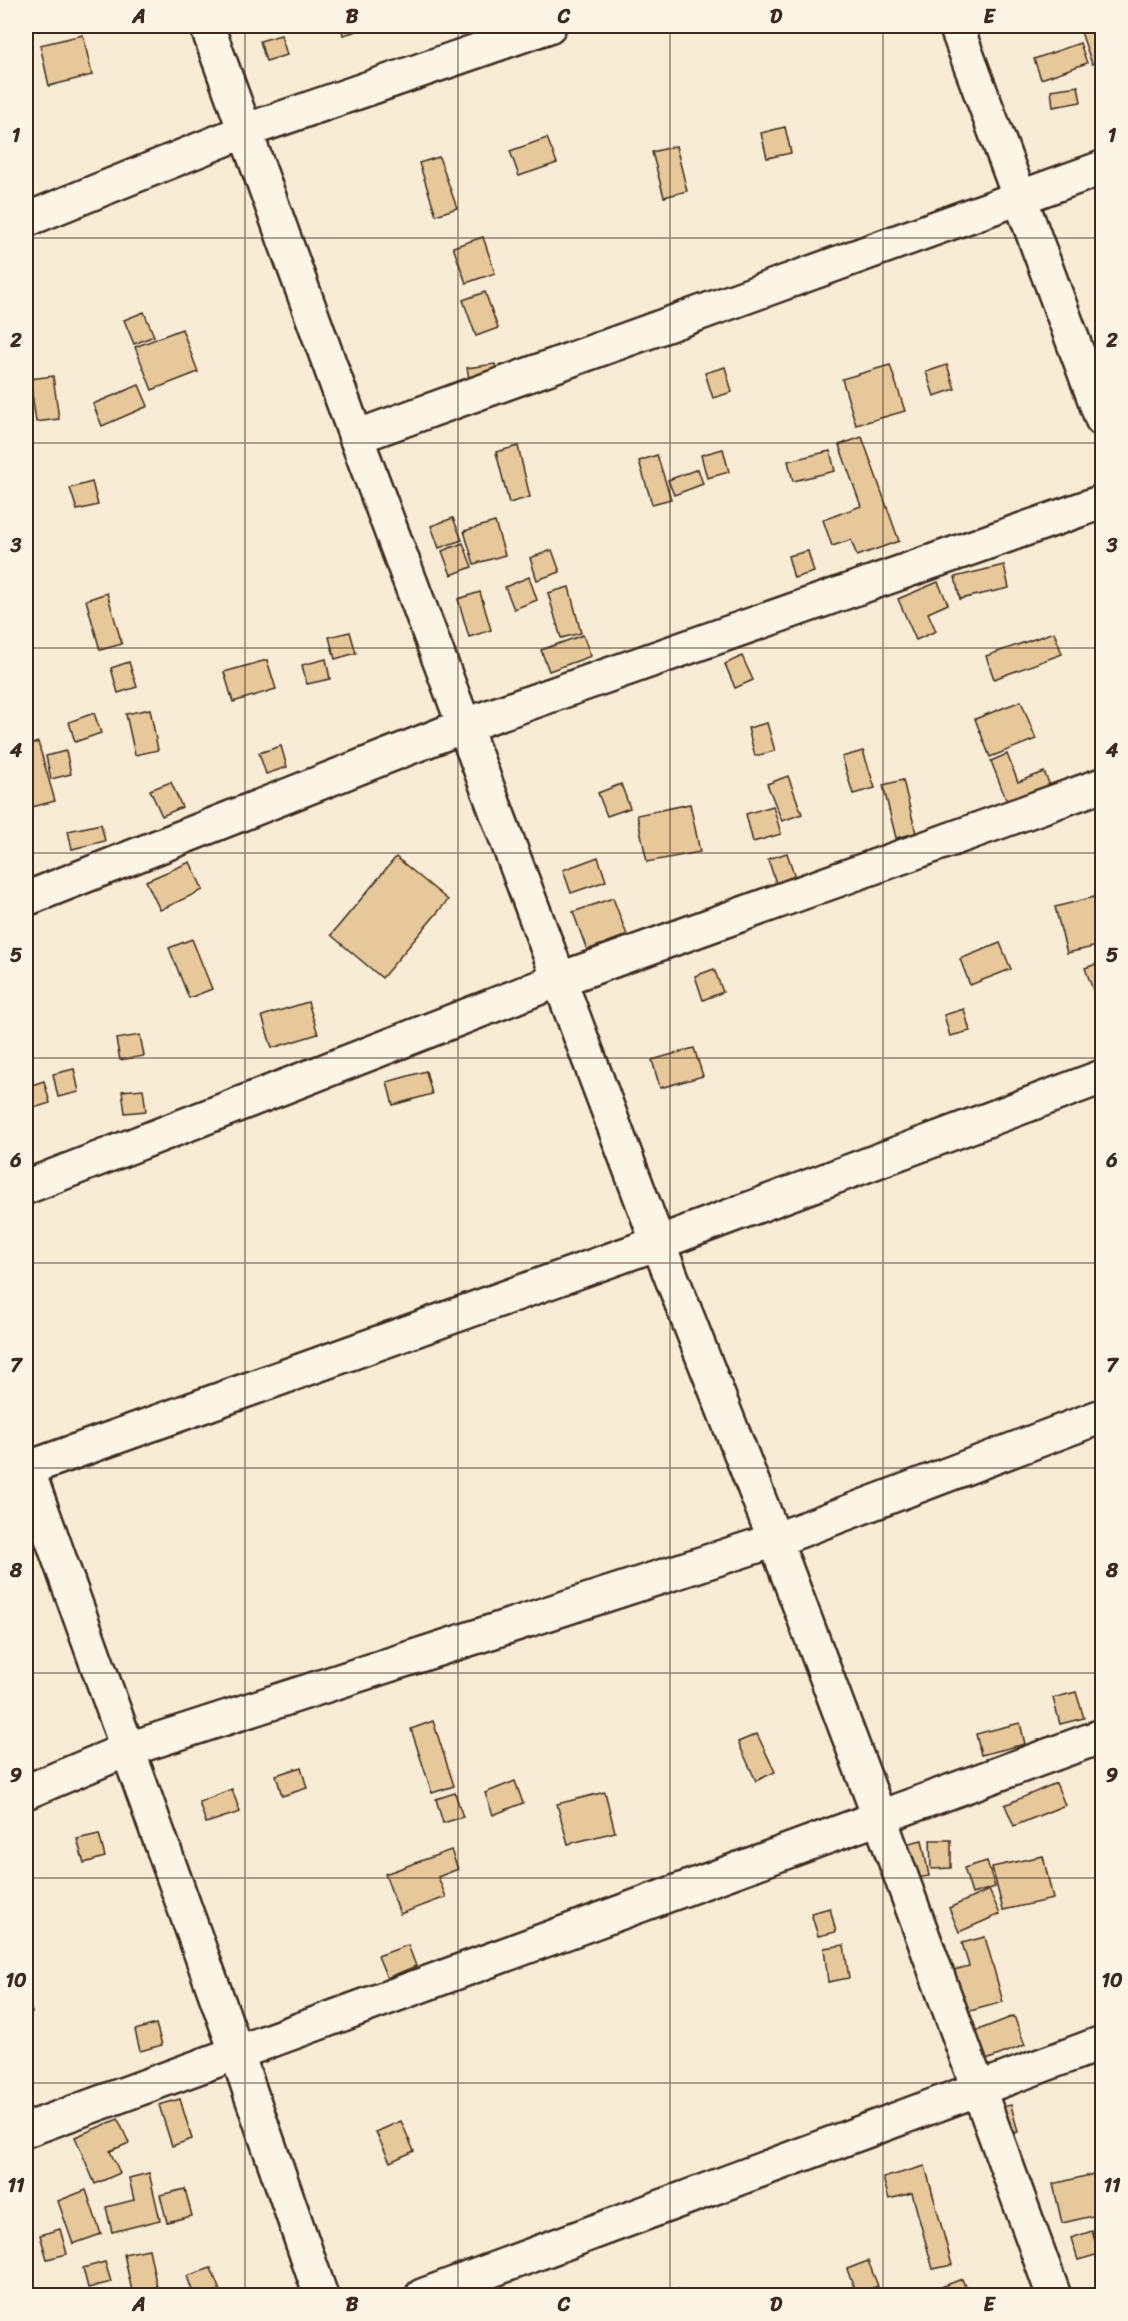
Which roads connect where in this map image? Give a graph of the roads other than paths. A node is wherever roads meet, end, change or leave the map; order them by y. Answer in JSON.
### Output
{"nodes":[{"id":1,"x":207,"y":26,"type":"edge"},
{"id":2,"x":549,"y":26,"type":"edge"},
{"id":3,"x":956,"y":26,"type":"edge"},
{"id":4,"x":245,"y":131,"type":"junction"},
{"id":5,"x":1102,"y":168,"type":"edge"},
{"id":6,"x":1018,"y":198,"type":"junction"},
{"id":7,"x":26,"y":220,"type":"edge"},
{"id":8,"x":1102,"y":419,"type":"edge"},
{"id":9,"x":356,"y":436,"type":"junction"},
{"id":10,"x":1102,"y":502,"type":"edge"},
{"id":11,"x":465,"y":725,"type":"junction"},
{"id":12,"x":1102,"y":785,"type":"edge"},
{"id":13,"x":26,"y":899,"type":"edge"},
{"id":14,"x":561,"y":979,"type":"junction"},
{"id":15,"x":1102,"y":1077,"type":"edge"},
{"id":16,"x":26,"y":1187,"type":"edge"},
{"id":17,"x":658,"y":1243,"type":"junction"},
{"id":18,"x":1102,"y":1416,"type":"edge"},
{"id":19,"x":26,"y":1468,"type":"edge"},
{"id":20,"x":775,"y":1540,"type":"junction"},
{"id":21,"x":1102,"y":1736,"type":"edge"},
{"id":22,"x":126,"y":1750,"type":"junction"},
{"id":23,"x":26,"y":1792,"type":"edge"},
{"id":24,"x":879,"y":1816,"type":"junction"},
{"id":25,"x":1102,"y":2043,"type":"edge"},
{"id":26,"x":236,"y":2051,"type":"junction"},
{"id":27,"x":977,"y":2088,"type":"junction"},
{"id":28,"x":26,"y":2130,"type":"edge"},
{"id":29,"x":321,"y":2295,"type":"edge"},
{"id":30,"x":422,"y":2295,"type":"edge"},
{"id":31,"x":1054,"y":2295,"type":"edge"}],
"edges":[{"from":1,"to":4,"type":"street"},
{"from":2,"to":4,"type":"street"},
{"from":3,"to":6,"type":"street"},
{"from":4,"to":7,"type":"street"},
{"from":4,"to":9,"type":"street"},
{"from":5,"to":6,"type":"street"},
{"from":6,"to":8,"type":"street"},
{"from":6,"to":9,"type":"street"},
{"from":9,"to":11,"type":"street"},
{"from":10,"to":11,"type":"street"},
{"from":11,"to":13,"type":"street"},
{"from":11,"to":14,"type":"street"},
{"from":12,"to":14,"type":"street"},
{"from":14,"to":16,"type":"street"},
{"from":14,"to":17,"type":"street"},
{"from":15,"to":17,"type":"street"},
{"from":17,"to":19,"type":"street"},
{"from":17,"to":20,"type":"street"},
{"from":18,"to":20,"type":"street"},
{"from":19,"to":22,"type":"street"},
{"from":20,"to":22,"type":"street"},
{"from":20,"to":24,"type":"street"},
{"from":21,"to":24,"type":"street"},
{"from":22,"to":23,"type":"street"},
{"from":22,"to":26,"type":"street"},
{"from":24,"to":26,"type":"street"},
{"from":24,"to":27,"type":"street"},
{"from":25,"to":27,"type":"street"},
{"from":26,"to":28,"type":"street"},
{"from":26,"to":29,"type":"street"},
{"from":27,"to":30,"type":"street"},
{"from":27,"to":31,"type":"street"}]}
